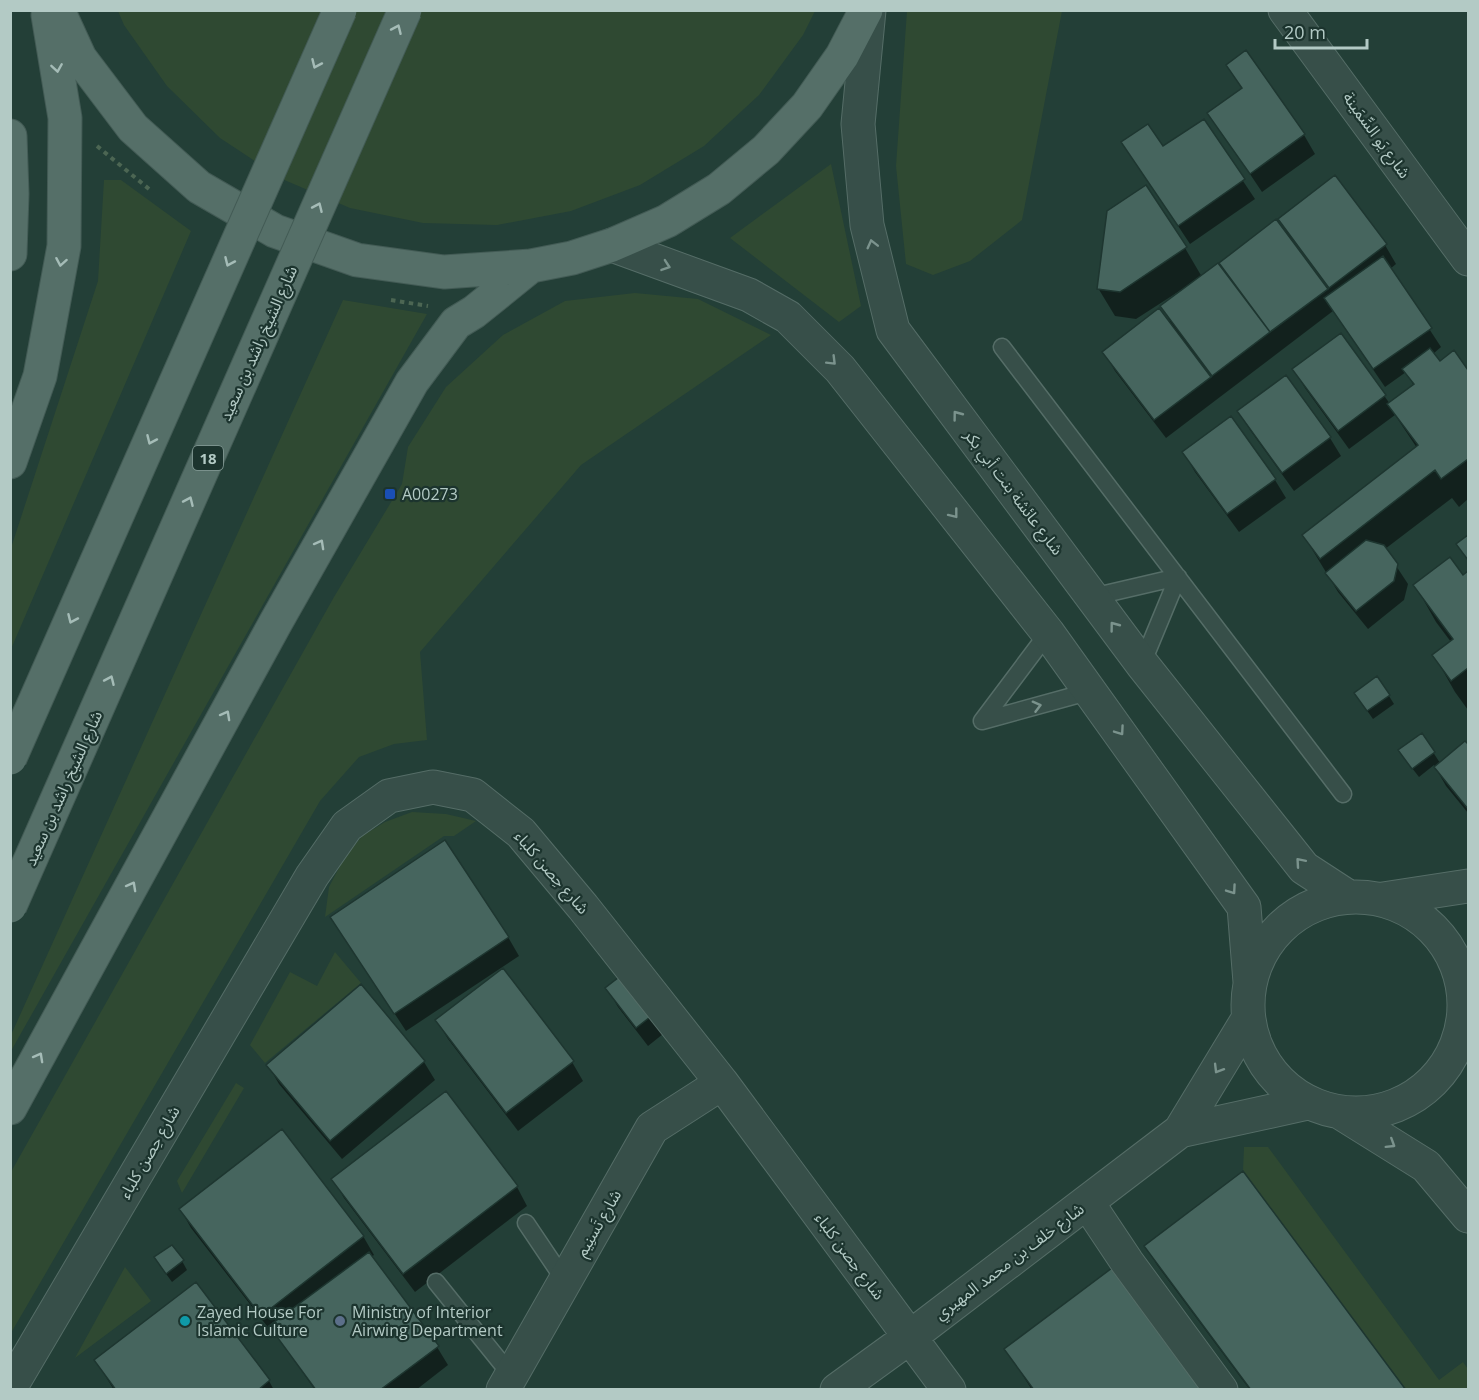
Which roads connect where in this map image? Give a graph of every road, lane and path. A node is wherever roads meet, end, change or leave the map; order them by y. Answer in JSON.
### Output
{"nodes":[{"id":1,"x":48,"y":10,"type":"edge"},
{"id":2,"x":58,"y":10,"type":"edge"},
{"id":3,"x":340,"y":10,"type":"edge"},
{"id":4,"x":405,"y":10,"type":"edge"},
{"id":5,"x":867,"y":10,"type":"edge"},
{"id":6,"x":1285,"y":10,"type":"edge"},
{"id":7,"x":10,"y":136,"type":"edge"},
{"id":8,"x":612,"y":245,"type":"junction"},
{"id":9,"x":10,"y":254,"type":"edge"},
{"id":10,"x":1468,"y":259,"type":"edge"},
{"id":11,"x":531,"y":266,"type":"junction"},
{"id":12,"x":1002,"y":347,"type":"dead end"},
{"id":13,"x":10,"y":462,"type":"edge"},
{"id":14,"x":1178,"y":576,"type":"junction"},
{"id":15,"x":1092,"y":597,"type":"junction"},
{"id":16,"x":1048,"y":633,"type":"junction"},
{"id":17,"x":1142,"y":664,"type":"junction"},
{"id":18,"x":1091,"y":692,"type":"junction"},
{"id":19,"x":10,"y":758,"type":"edge"},
{"id":20,"x":1343,"y":794,"type":"dead end"},
{"id":21,"x":1468,"y":886,"type":"edge"},
{"id":22,"x":1347,"y":896,"type":"junction"},
{"id":23,"x":1383,"y":899,"type":"junction"},
{"id":24,"x":10,"y":906,"type":"edge"},
{"id":25,"x":1250,"y":982,"type":"junction"},
{"id":26,"x":1466,"y":986,"type":"edge"},
{"id":27,"x":1248,"y":1019,"type":"junction"},
{"id":28,"x":1463,"y":1058,"type":"edge"},
{"id":29,"x":722,"y":1083,"type":"junction"},
{"id":30,"x":1308,"y":1103,"type":"junction"},
{"id":31,"x":10,"y":1108,"type":"edge"},
{"id":32,"x":1341,"y":1113,"type":"junction"},
{"id":33,"x":1180,"y":1131,"type":"junction"},
{"id":34,"x":1087,"y":1202,"type":"junction"},
{"id":35,"x":1468,"y":1216,"type":"edge"},
{"id":36,"x":526,"y":1223,"type":"dead end"},
{"id":37,"x":565,"y":1281,"type":"junction"},
{"id":38,"x":436,"y":1282,"type":"dead end"},
{"id":39,"x":910,"y":1337,"type":"junction"},
{"id":40,"x":507,"y":1382,"type":"edge"},
{"id":41,"x":10,"y":1388,"type":"edge"},
{"id":42,"x":837,"y":1389,"type":"edge"},
{"id":43,"x":949,"y":1389,"type":"edge"},
{"id":44,"x":1221,"y":1389,"type":"edge"}],
"edges":[{"from":1,"to":13,"type":"main road","one_way":true},
{"from":2,"to":11,"type":"main road"},
{"from":3,"to":19,"type":"main road","one_way":true,"bridge":true},
{"from":24,"to":4,"type":"main road","name":"شارع الشيخ راشد بن سعيد","number":"18","one_way":true,"bridge":true},
{"from":5,"to":8,"type":"main road"},
{"from":15,"to":5,"type":"street","name":"شارع عائشة بنت أبي بكر","one_way":true},
{"from":6,"to":10,"type":"street","name":"شارع يَو السِّمَينة"},
{"from":7,"to":9,"type":"main road"},
{"from":8,"to":11,"type":"main road"},
{"from":8,"to":16,"type":"street","one_way":true},
{"from":31,"to":11,"type":"main road","one_way":true},
{"from":12,"to":14,"type":"lane"},
{"from":14,"to":15,"type":"lane"},
{"from":14,"to":17,"type":"lane"},
{"from":14,"to":20,"type":"lane"},
{"from":17,"to":15,"type":"street","name":"شارع عائشة بنت أبي بكر","one_way":true},
{"from":16,"to":18,"type":"street"},
{"from":16,"to":18,"type":"lane","one_way":true},
{"from":22,"to":17,"type":"street","name":"شارع عائشة بنت أبي بكر","one_way":true},
{"from":18,"to":25,"type":"street","one_way":true},
{"from":21,"to":23,"type":"street"},
{"from":22,"to":23,"type":"street"},
{"from":22,"to":25,"type":"street"},
{"from":23,"to":26,"type":"street"},
{"from":25,"to":27,"type":"street"},
{"from":26,"to":28,"type":"street"},
{"from":27,"to":30,"type":"street"},
{"from":27,"to":33,"type":"street","name":"شارع خلف بن محمد المهيري","one_way":true},
{"from":28,"to":32,"type":"street"},
{"from":29,"to":37,"type":"street","name":"شارع تَسنِيم"},
{"from":29,"to":39,"type":"street","name":"شارع حِصن كلباء"},
{"from":29,"to":41,"type":"street","name":"شارع حِصن كلباء"},
{"from":30,"to":32,"type":"street"},
{"from":30,"to":33,"type":"street","name":"شارع خلف بن محمد المهيري"},
{"from":32,"to":35,"type":"street","one_way":true},
{"from":33,"to":34,"type":"street","name":"شارع خلف بن محمد المهيري"},
{"from":34,"to":39,"type":"street","name":"شارع خلف بن محمد المهيري"},
{"from":34,"to":44,"type":"street"},
{"from":36,"to":37,"type":"lane"},
{"from":37,"to":40,"type":"street","name":"شارع تَسنِيم"},
{"from":38,"to":40,"type":"lane"},
{"from":39,"to":42,"type":"street","name":"شارع خلف بن محمد المهيري"},
{"from":39,"to":43,"type":"street","name":"شارع حِصن كلباء"}]}
